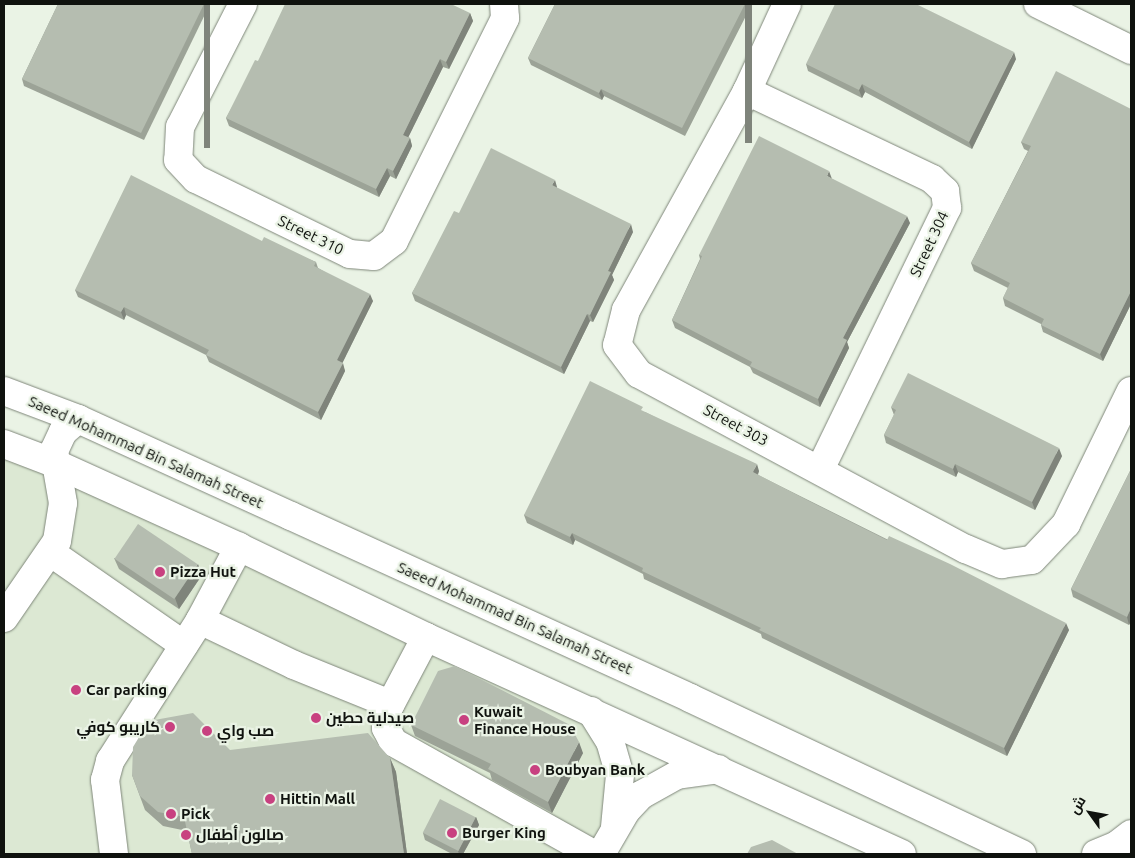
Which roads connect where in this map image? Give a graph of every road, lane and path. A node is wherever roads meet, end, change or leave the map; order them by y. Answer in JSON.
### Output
{"nodes":[{"id":1,"x":243,"y":4,"type":"edge"},
{"id":2,"x":504,"y":4,"type":"edge"},
{"id":3,"x":787,"y":4,"type":"edge"},
{"id":4,"x":1038,"y":4,"type":"edge"},
{"id":5,"x":1131,"y":50,"type":"edge"},
{"id":6,"x":747,"y":91,"type":"junction"},
{"id":7,"x":4,"y":391,"type":"edge"},
{"id":8,"x":1131,"y":391,"type":"edge"},
{"id":9,"x":78,"y":419,"type":"junction"},
{"id":10,"x":4,"y":444,"type":"edge"},
{"id":11,"x":54,"y":463,"type":"junction"},
{"id":12,"x":820,"y":469,"type":"junction"},
{"id":13,"x":239,"y":547,"type":"junction"},
{"id":14,"x":50,"y":552,"type":"junction"},
{"id":15,"x":4,"y":618,"type":"edge"},
{"id":16,"x":200,"y":620,"type":"junction"},
{"id":17,"x":426,"y":637,"type":"junction"},
{"id":18,"x":184,"y":645,"type":"junction"},
{"id":19,"x":390,"y":704,"type":"junction"},
{"id":20,"x":591,"y":711,"type":"junction"},
{"id":21,"x":719,"y":769,"type":"junction"},
{"id":22,"x":615,"y":828,"type":"junction"},
{"id":23,"x":1131,"y":834,"type":"edge"},
{"id":24,"x":114,"y":854,"type":"edge"},
{"id":25,"x":593,"y":854,"type":"edge"},
{"id":26,"x":601,"y":854,"type":"edge"},
{"id":27,"x":902,"y":854,"type":"edge"},
{"id":28,"x":1022,"y":854,"type":"edge"},
{"id":29,"x":1096,"y":854,"type":"edge"}],
"edges":[{"from":1,"to":2,"type":"street","name":"Street 310"},
{"from":3,"to":6,"type":"street","name":"Street 303"},
{"from":4,"to":5,"type":"street"},
{"from":6,"to":12,"type":"street","name":"Street 303"},
{"from":6,"to":12,"type":"street","name":"Street 304"},
{"from":7,"to":9,"type":"street","name":"Saeed Mohammad Bin Salamah Street"},
{"from":8,"to":12,"type":"street","name":"Street 303"},
{"from":9,"to":11,"type":"street"},
{"from":9,"to":28,"type":"street","name":"Saeed Mohammad Bin Salamah Street"},
{"from":10,"to":11,"type":"street"},
{"from":11,"to":13,"type":"street"},
{"from":11,"to":14,"type":"street"},
{"from":13,"to":16,"type":"street"},
{"from":13,"to":17,"type":"street"},
{"from":14,"to":15,"type":"street"},
{"from":14,"to":18,"type":"street"},
{"from":16,"to":18,"type":"street"},
{"from":16,"to":19,"type":"street"},
{"from":17,"to":19,"type":"street"},
{"from":17,"to":20,"type":"street"},
{"from":18,"to":24,"type":"street"},
{"from":19,"to":25,"type":"street"},
{"from":20,"to":21,"type":"street"},
{"from":20,"to":22,"type":"street"},
{"from":21,"to":22,"type":"street"},
{"from":21,"to":27,"type":"street"},
{"from":22,"to":26,"type":"street"},
{"from":23,"to":29,"type":"street"}]}
